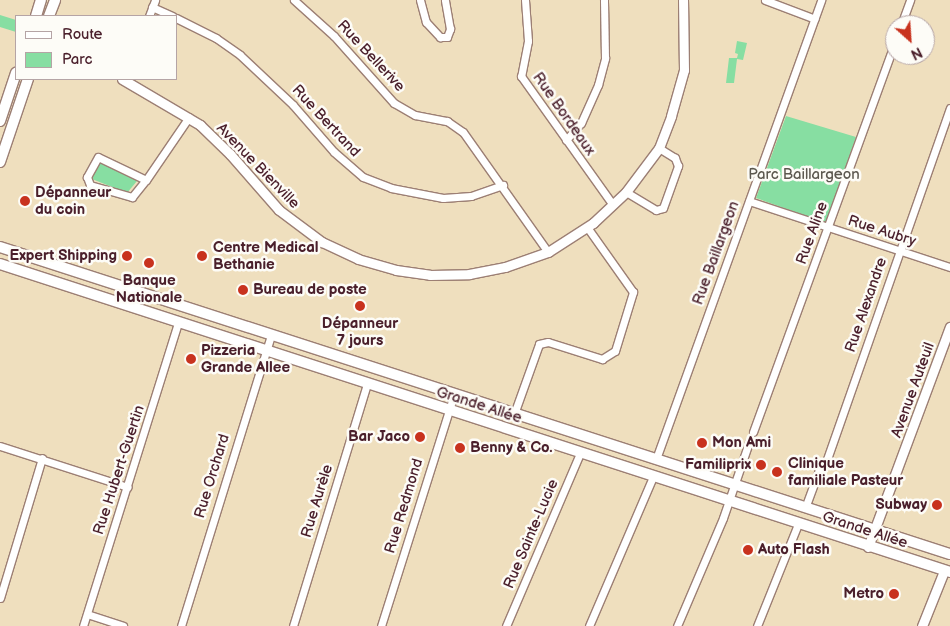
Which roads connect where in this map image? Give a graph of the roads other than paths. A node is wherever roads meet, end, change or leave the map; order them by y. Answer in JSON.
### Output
{"nodes":[{"id":1,"x":41,"y":0,"type":"edge"},
{"id":2,"x":55,"y":0,"type":"edge"},
{"id":3,"x":294,"y":0,"type":"edge"},
{"id":4,"x":420,"y":0,"type":"edge"},
{"id":5,"x":444,"y":0,"type":"edge"},
{"id":6,"x":525,"y":0,"type":"edge"},
{"id":7,"x":604,"y":0,"type":"edge"},
{"id":8,"x":683,"y":0,"type":"edge"},
{"id":9,"x":765,"y":0,"type":"edge"},
{"id":10,"x":821,"y":0,"type":"edge"},
{"id":11,"x":910,"y":0,"type":"edge"},
{"id":12,"x":154,"y":4,"type":"edge"},
{"id":13,"x":36,"y":15,"type":"edge"},
{"id":14,"x":50,"y":15,"type":"edge"},
{"id":15,"x":170,"y":15,"type":"edge"},
{"id":16,"x":905,"y":15,"type":"edge"},
{"id":17,"x":178,"y":19,"type":"edge"},
{"id":18,"x":815,"y":19,"type":"junction"},
{"id":19,"x":887,"y":65,"type":"edge"},
{"id":20,"x":15,"y":76,"type":"edge"},
{"id":21,"x":28,"y":80,"type":"edge"},
{"id":22,"x":126,"y":80,"type":"edge"},
{"id":23,"x":950,"y":108,"type":"edge"},
{"id":24,"x":189,"y":117,"type":"junction"},
{"id":25,"x":0,"y":121,"type":"edge"},
{"id":26,"x":566,"y":140,"type":"junction"},
{"id":27,"x":659,"y":148,"type":"junction"},
{"id":28,"x":0,"y":162,"type":"edge"},
{"id":29,"x":146,"y":180,"type":"junction"},
{"id":30,"x":503,"y":185,"type":"junction"},
{"id":31,"x":626,"y":192,"type":"junction"},
{"id":32,"x":749,"y":200,"type":"junction"},
{"id":33,"x":613,"y":205,"type":"junction"},
{"id":34,"x":587,"y":227,"type":"junction"},
{"id":35,"x":829,"y":229,"type":"junction"},
{"id":36,"x":0,"y":247,"type":"edge"},
{"id":37,"x":899,"y":251,"type":"junction"},
{"id":38,"x":548,"y":252,"type":"junction"},
{"id":39,"x":0,"y":264,"type":"edge"},
{"id":40,"x":950,"y":267,"type":"edge"},
{"id":41,"x":178,"y":322,"type":"junction"},
{"id":42,"x":950,"y":327,"type":"edge"},
{"id":43,"x":271,"y":334,"type":"junction"},
{"id":44,"x":265,"y":351,"type":"junction"},
{"id":45,"x":367,"y":384,"type":"junction"},
{"id":46,"x":454,"y":394,"type":"junction"},
{"id":47,"x":448,"y":410,"type":"junction"},
{"id":48,"x":514,"y":414,"type":"junction"},
{"id":49,"x":752,"y":432,"type":"dead end"},
{"id":50,"x":749,"y":442,"type":"dead end"},
{"id":51,"x":0,"y":446,"type":"edge"},
{"id":52,"x":580,"y":453,"type":"junction"},
{"id":53,"x":42,"y":458,"type":"junction"},
{"id":54,"x":656,"y":460,"type":"junction"},
{"id":55,"x":653,"y":477,"type":"junction"},
{"id":56,"x":734,"y":485,"type":"junction"},
{"id":57,"x":128,"y":487,"type":"junction"},
{"id":58,"x":729,"y":502,"type":"junction"},
{"id":59,"x":805,"y":508,"type":"junction"},
{"id":60,"x":798,"y":524,"type":"junction"},
{"id":61,"x":874,"y":531,"type":"junction"},
{"id":62,"x":868,"y":547,"type":"junction"},
{"id":63,"x":950,"y":554,"type":"edge"},
{"id":64,"x":947,"y":572,"type":"edge"},
{"id":65,"x":0,"y":598,"type":"edge"},
{"id":66,"x":87,"y":614,"type":"junction"},
{"id":67,"x":83,"y":626,"type":"edge"},
{"id":68,"x":123,"y":626,"type":"edge"},
{"id":69,"x":180,"y":626,"type":"edge"},
{"id":70,"x":293,"y":626,"type":"edge"},
{"id":71,"x":381,"y":626,"type":"edge"},
{"id":72,"x":506,"y":626,"type":"edge"},
{"id":73,"x":589,"y":626,"type":"edge"},
{"id":74,"x":677,"y":626,"type":"edge"},
{"id":75,"x":757,"y":626,"type":"edge"},
{"id":76,"x":922,"y":626,"type":"edge"}],
"edges":[{"from":1,"to":13,"type":"main road"},
{"from":2,"to":14,"type":"main road"},
{"from":3,"to":30,"type":"street","name":"Rue Bellerive"},
{"from":4,"to":5,"type":"street"},
{"from":6,"to":26,"type":"street","name":"Rue Bordeaux"},
{"from":7,"to":26,"type":"street"},
{"from":8,"to":27,"type":"street","name":"Avenue Bienville"},
{"from":9,"to":18,"type":"street"},
{"from":10,"to":18,"type":"street","name":"Rue Baillargeon"},
{"from":11,"to":16,"type":"street"},
{"from":12,"to":15,"type":"street"},
{"from":17,"to":30,"type":"street","name":"Rue Bertrand"},
{"from":18,"to":32,"type":"street","name":"Rue Baillargeon"},
{"from":19,"to":35,"type":"street","name":"Rue Aline"},
{"from":20,"to":25,"type":"main road"},
{"from":21,"to":28,"type":"main road"},
{"from":22,"to":24,"type":"street","name":"Avenue Bienville"},
{"from":23,"to":37,"type":"street","name":"Rue Alexandre"},
{"from":24,"to":29,"type":"street"},
{"from":24,"to":38,"type":"street","name":"Avenue Bienville"},
{"from":26,"to":33,"type":"street","name":"Rue Bordeaux"},
{"from":27,"to":31,"type":"street","name":"Avenue Bienville"},
{"from":27,"to":31,"type":"street"},
{"from":29,"to":29,"type":"street"},
{"from":30,"to":38,"type":"street","name":"Rue Bellerive"},
{"from":31,"to":33,"type":"street","name":"Avenue Bienville"},
{"from":32,"to":35,"type":"street","name":"Rue Aubry"},
{"from":32,"to":54,"type":"street","name":"Rue Baillargeon"},
{"from":33,"to":34,"type":"street","name":"Avenue Bienville"},
{"from":34,"to":38,"type":"street","name":"Avenue Bienville"},
{"from":34,"to":48,"type":"street"},
{"from":35,"to":37,"type":"street","name":"Rue Aubry"},
{"from":35,"to":49,"type":"street","name":"Rue Aline"},
{"from":36,"to":43,"type":"main road","name":"Grande Allée"},
{"from":37,"to":40,"type":"street","name":"Rue Aubry"},
{"from":37,"to":59,"type":"street","name":"Rue Alexandre"},
{"from":39,"to":41,"type":"main road","name":"Grande Allée"},
{"from":41,"to":44,"type":"main road","name":"Grande Allée"},
{"from":41,"to":57,"type":"street","name":"Rue Hubert-Guertin"},
{"from":42,"to":61,"type":"street","name":"Avenue Auteuil"},
{"from":43,"to":44,"type":"street","name":"Rue Orchard"},
{"from":43,"to":46,"type":"main road","name":"Grande Allée"},
{"from":44,"to":45,"type":"main road","name":"Grande Allée"},
{"from":44,"to":69,"type":"street","name":"Rue Orchard"},
{"from":45,"to":47,"type":"main road","name":"Grande Allée"},
{"from":45,"to":70,"type":"street","name":"Rue Aurèle"},
{"from":46,"to":47,"type":"street","name":"Rue Redmond"},
{"from":46,"to":48,"type":"main road","name":"Grande Allée"},
{"from":47,"to":52,"type":"main road","name":"Grande Allée"},
{"from":47,"to":71,"type":"street","name":"Rue Redmond"},
{"from":48,"to":54,"type":"main road","name":"Grande Allée"},
{"from":50,"to":56,"type":"street"},
{"from":51,"to":53,"type":"street"},
{"from":52,"to":55,"type":"main road","name":"Grande Allée"},
{"from":52,"to":72,"type":"street","name":"Rue Sainte-Lucie"},
{"from":53,"to":57,"type":"street"},
{"from":53,"to":65,"type":"street"},
{"from":54,"to":56,"type":"main road","name":"Grande Allée"},
{"from":55,"to":58,"type":"main road","name":"Grande Allée"},
{"from":55,"to":73,"type":"street"},
{"from":56,"to":58,"type":"street"},
{"from":56,"to":59,"type":"main road","name":"Grande Allée"},
{"from":57,"to":66,"type":"street","name":"Rue Hubert-Guertin"},
{"from":58,"to":60,"type":"main road","name":"Grande Allée"},
{"from":58,"to":74,"type":"street"},
{"from":59,"to":61,"type":"main road","name":"Grande Allée"},
{"from":60,"to":62,"type":"main road","name":"Grande Allée"},
{"from":60,"to":75,"type":"street"},
{"from":61,"to":62,"type":"street","name":"Avenue Auteuil"},
{"from":61,"to":63,"type":"main road","name":"Grande Allée"},
{"from":62,"to":64,"type":"main road","name":"Grande Allée"},
{"from":63,"to":64,"type":"street"},
{"from":64,"to":76,"type":"street"},
{"from":66,"to":67,"type":"street","name":"Rue Hubert-Guertin"},
{"from":66,"to":68,"type":"street"}]}
